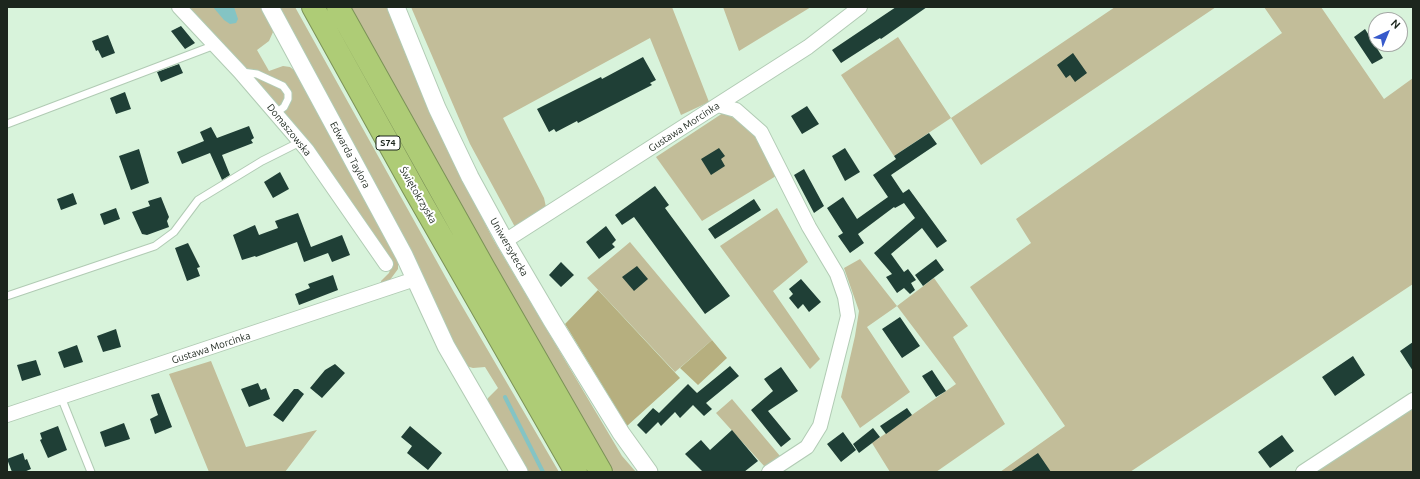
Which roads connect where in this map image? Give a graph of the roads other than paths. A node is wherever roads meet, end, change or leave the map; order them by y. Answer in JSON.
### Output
{"nodes":[{"id":1,"x":179,"y":7,"type":"edge"},
{"id":2,"x":270,"y":7,"type":"edge"},
{"id":3,"x":313,"y":7,"type":"edge"},
{"id":4,"x":338,"y":7,"type":"edge"},
{"id":5,"x":396,"y":7,"type":"edge"},
{"id":6,"x":860,"y":7,"type":"edge"},
{"id":7,"x":215,"y":45,"type":"junction"},
{"id":8,"x":240,"y":72,"type":"junction"},
{"id":9,"x":718,"y":105,"type":"junction"},
{"id":10,"x":276,"y":113,"type":"junction"},
{"id":11,"x":7,"y":124,"type":"edge"},
{"id":12,"x":300,"y":142,"type":"junction"},
{"id":13,"x":505,"y":241,"type":"junction"},
{"id":14,"x":386,"y":264,"type":"dead end"},
{"id":15,"x":415,"y":279,"type":"junction"},
{"id":16,"x":7,"y":296,"type":"edge"},
{"id":17,"x":61,"y":397,"type":"junction"},
{"id":18,"x":1413,"y":400,"type":"edge"},
{"id":19,"x":7,"y":415,"type":"edge"},
{"id":20,"x":91,"y":472,"type":"edge"},
{"id":21,"x":519,"y":472,"type":"edge"},
{"id":22,"x":576,"y":472,"type":"edge"},
{"id":23,"x":601,"y":472,"type":"edge"},
{"id":24,"x":649,"y":472,"type":"edge"},
{"id":25,"x":769,"y":472,"type":"edge"},
{"id":26,"x":1303,"y":472,"type":"edge"}],
"edges":[{"from":1,"to":7,"type":"street","name":"Domaszowska"},
{"from":2,"to":15,"type":"street","name":"Edwarda Taylora"},
{"from":3,"to":22,"type":"highway","name":"Świętokrzyska","number":"S74"},
{"from":4,"to":23,"type":"highway","number":"S74"},
{"from":5,"to":13,"type":"street","name":"Uniwersytecka"},
{"from":6,"to":9,"type":"street","name":"Gustawa Morcinka"},
{"from":7,"to":8,"type":"street","name":"Domaszowska"},
{"from":7,"to":11,"type":"lane"},
{"from":8,"to":10,"type":"street","name":"Domaszowska"},
{"from":8,"to":10,"type":"lane"},
{"from":9,"to":13,"type":"street","name":"Gustawa Morcinka"},
{"from":9,"to":25,"type":"street"},
{"from":10,"to":12,"type":"street","name":"Domaszowska"},
{"from":12,"to":14,"type":"street","name":"Domaszowska"},
{"from":12,"to":16,"type":"lane"},
{"from":13,"to":24,"type":"street","name":"Uniwersytecka"},
{"from":15,"to":17,"type":"street","name":"Gustawa Morcinka"},
{"from":15,"to":21,"type":"street","name":"Edwarda Taylora"},
{"from":17,"to":19,"type":"street","name":"Gustawa Morcinka"},
{"from":17,"to":20,"type":"lane"},
{"from":18,"to":26,"type":"street"}]}
